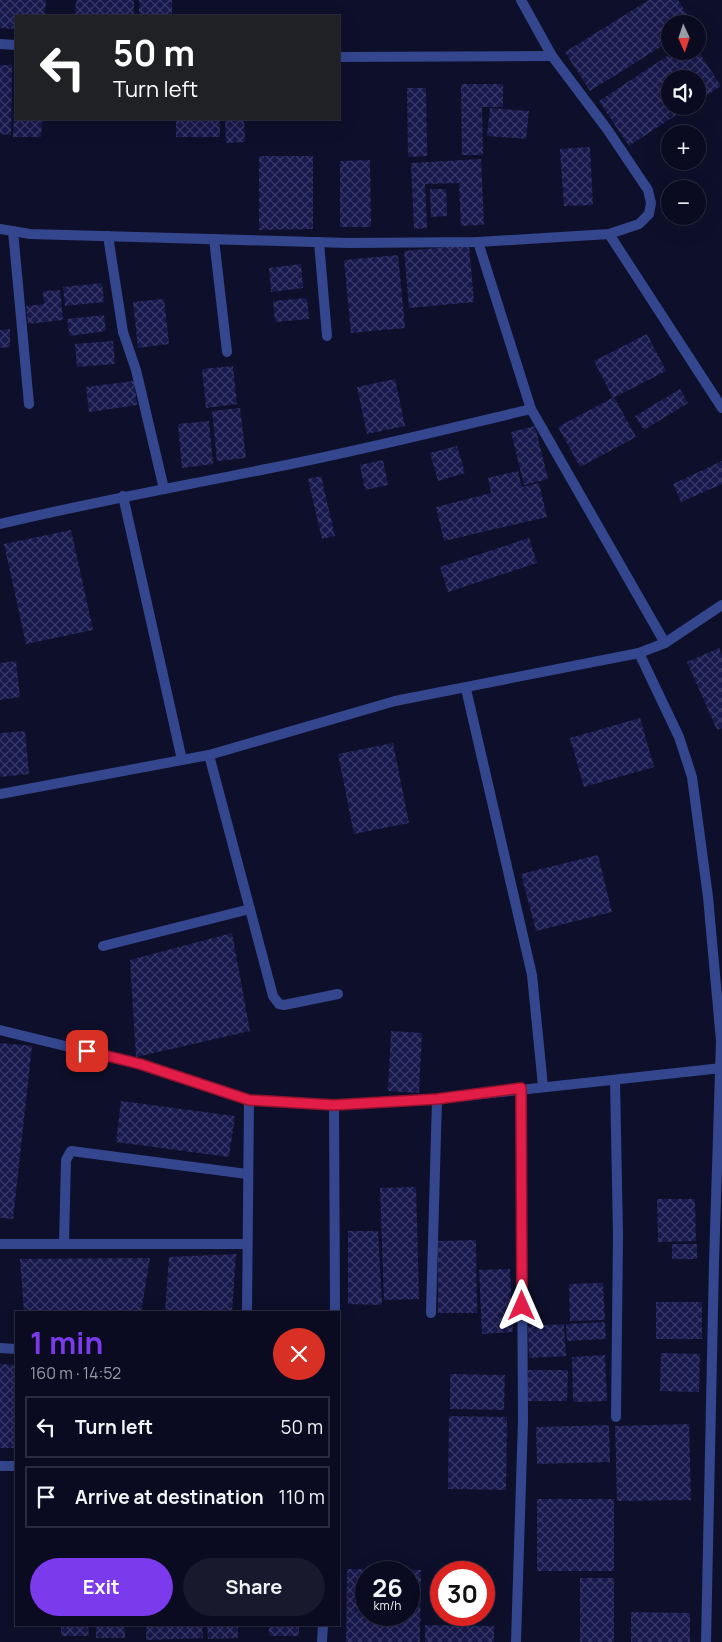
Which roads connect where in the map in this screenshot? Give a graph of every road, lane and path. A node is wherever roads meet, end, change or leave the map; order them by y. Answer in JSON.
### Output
{"nodes":[{"id":1,"x":521,"y":0,"type":"edge"},
{"id":2,"x":0,"y":44,"type":"edge"},
{"id":3,"x":15,"y":45,"type":"edge"},
{"id":4,"x":552,"y":56,"type":"junction"},
{"id":5,"x":340,"y":57,"type":"edge"},
{"id":6,"x":0,"y":229,"type":"edge"},
{"id":7,"x":13,"y":231,"type":"junction"},
{"id":8,"x":609,"y":234,"type":"junction"},
{"id":9,"x":108,"y":236,"type":"junction"},
{"id":10,"x":214,"y":239,"type":"junction"},
{"id":11,"x":319,"y":242,"type":"junction"},
{"id":12,"x":478,"y":242,"type":"junction"},
{"id":13,"x":327,"y":336,"type":"dead end"},
{"id":14,"x":228,"y":352,"type":"dead end"},
{"id":15,"x":29,"y":404,"type":"dead end"},
{"id":16,"x":531,"y":408,"type":"junction"},
{"id":17,"x":722,"y":408,"type":"edge"},
{"id":18,"x":164,"y":489,"type":"junction"},
{"id":19,"x":123,"y":496,"type":"junction"},
{"id":20,"x":0,"y":524,"type":"edge"},
{"id":21,"x":722,"y":605,"type":"edge"},
{"id":22,"x":665,"y":642,"type":"junction"},
{"id":23,"x":639,"y":653,"type":"junction"},
{"id":24,"x":466,"y":689,"type":"junction"},
{"id":25,"x":209,"y":754,"type":"junction"},
{"id":26,"x":182,"y":760,"type":"junction"},
{"id":27,"x":0,"y":794,"type":"edge"},
{"id":28,"x":250,"y":909,"type":"junction"},
{"id":29,"x":103,"y":946,"type":"dead end"},
{"id":30,"x":338,"y":994,"type":"dead end"},
{"id":31,"x":0,"y":1030,"type":"edge"},
{"id":32,"x":722,"y":1041,"type":"edge"},
{"id":33,"x":722,"y":1068,"type":"edge"},
{"id":34,"x":615,"y":1080,"type":"junction"},
{"id":35,"x":543,"y":1086,"type":"junction"},
{"id":36,"x":521,"y":1088,"type":"junction"},
{"id":37,"x":437,"y":1099,"type":"junction"},
{"id":38,"x":249,"y":1100,"type":"junction"},
{"id":39,"x":334,"y":1105,"type":"junction"},
{"id":40,"x":247,"y":1174,"type":"junction"},
{"id":41,"x":0,"y":1244,"type":"edge"},
{"id":42,"x":64,"y":1244,"type":"junction"},
{"id":43,"x":247,"y":1244,"type":"junction"},
{"id":44,"x":247,"y":1311,"type":"edge"},
{"id":45,"x":335,"y":1311,"type":"edge"},
{"id":46,"x":430,"y":1313,"type":"dead end"},
{"id":47,"x":0,"y":1348,"type":"edge"},
{"id":48,"x":15,"y":1349,"type":"edge"},
{"id":49,"x":616,"y":1417,"type":"dead end"},
{"id":50,"x":0,"y":1466,"type":"edge"},
{"id":51,"x":15,"y":1466,"type":"edge"},
{"id":52,"x":323,"y":1626,"type":"edge"},
{"id":53,"x":322,"y":1642,"type":"edge"},
{"id":54,"x":516,"y":1642,"type":"edge"},
{"id":55,"x":706,"y":1642,"type":"edge"}],
"edges":[{"from":1,"to":4,"type":"street"},
{"from":2,"to":3,"type":"street"},
{"from":4,"to":5,"type":"street"},
{"from":4,"to":8,"type":"street"},
{"from":6,"to":7,"type":"street"},
{"from":7,"to":9,"type":"street"},
{"from":7,"to":15,"type":"street"},
{"from":8,"to":12,"type":"street"},
{"from":8,"to":17,"type":"street"},
{"from":9,"to":10,"type":"street"},
{"from":9,"to":18,"type":"street"},
{"from":10,"to":11,"type":"street"},
{"from":10,"to":14,"type":"street"},
{"from":11,"to":12,"type":"street"},
{"from":11,"to":13,"type":"street"},
{"from":12,"to":16,"type":"street"},
{"from":16,"to":18,"type":"street"},
{"from":16,"to":22,"type":"street"},
{"from":18,"to":19,"type":"street"},
{"from":19,"to":20,"type":"street"},
{"from":19,"to":26,"type":"street"},
{"from":21,"to":22,"type":"street"},
{"from":22,"to":23,"type":"street"},
{"from":23,"to":24,"type":"street"},
{"from":23,"to":32,"type":"street"},
{"from":24,"to":25,"type":"street"},
{"from":24,"to":35,"type":"street"},
{"from":25,"to":26,"type":"street"},
{"from":25,"to":28,"type":"street"},
{"from":26,"to":27,"type":"street"},
{"from":28,"to":29,"type":"street"},
{"from":28,"to":30,"type":"street"},
{"from":31,"to":38,"type":"street"},
{"from":32,"to":33,"type":"street"},
{"from":33,"to":34,"type":"street"},
{"from":33,"to":55,"type":"street"},
{"from":34,"to":35,"type":"street"},
{"from":34,"to":49,"type":"street"},
{"from":35,"to":36,"type":"street"},
{"from":36,"to":37,"type":"street"},
{"from":36,"to":54,"type":"street"},
{"from":37,"to":39,"type":"street"},
{"from":37,"to":46,"type":"street"},
{"from":38,"to":39,"type":"street"},
{"from":38,"to":40,"type":"street"},
{"from":39,"to":45,"type":"street"},
{"from":40,"to":42,"type":"street"},
{"from":40,"to":43,"type":"street"},
{"from":41,"to":42,"type":"street"},
{"from":42,"to":43,"type":"street"},
{"from":43,"to":44,"type":"street"},
{"from":47,"to":48,"type":"street"},
{"from":50,"to":51,"type":"street"},
{"from":52,"to":53,"type":"street"}]}
